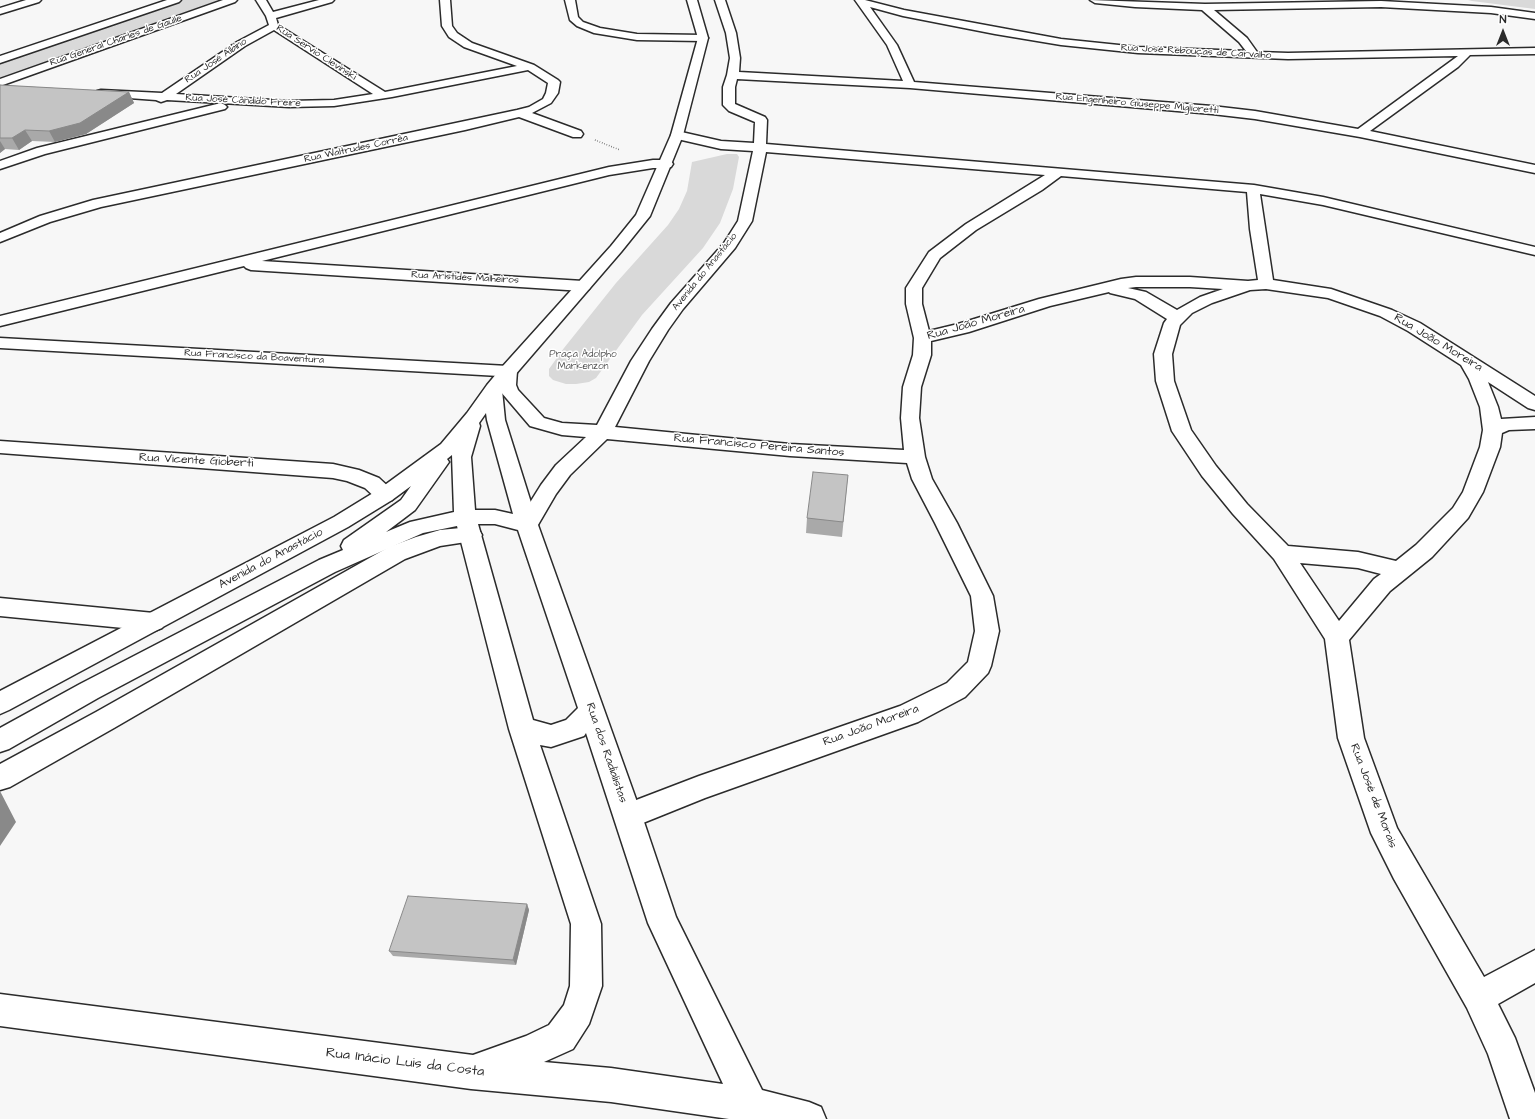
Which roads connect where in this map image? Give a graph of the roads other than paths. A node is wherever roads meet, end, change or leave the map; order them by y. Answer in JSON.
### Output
{"nodes":[{"id":1,"x":36,"y":0,"type":"edge"},
{"id":2,"x":176,"y":0,"type":"edge"},
{"id":3,"x":232,"y":0,"type":"edge"},
{"id":4,"x":261,"y":0,"type":"edge"},
{"id":5,"x":329,"y":0,"type":"edge"},
{"id":6,"x":445,"y":0,"type":"edge"},
{"id":7,"x":570,"y":0,"type":"edge"},
{"id":8,"x":692,"y":0,"type":"edge"},
{"id":9,"x":720,"y":0,"type":"edge"},
{"id":10,"x":1095,"y":0,"type":"edge"},
{"id":11,"x":1399,"y":0,"type":"edge"},
{"id":12,"x":1412,"y":0,"type":"edge"},
{"id":13,"x":861,"y":1,"type":"edge"},
{"id":14,"x":1442,"y":3,"type":"edge"},
{"id":15,"x":1381,"y":4,"type":"junction"},
{"id":16,"x":1205,"y":8,"type":"junction"},
{"id":17,"x":0,"y":10,"type":"edge"},
{"id":18,"x":1535,"y":16,"type":"edge"},
{"id":19,"x":272,"y":21,"type":"junction"},
{"id":20,"x":703,"y":38,"type":"junction"},
{"id":21,"x":1535,"y":51,"type":"edge"},
{"id":22,"x":1468,"y":52,"type":"junction"},
{"id":23,"x":1254,"y":55,"type":"junction"},
{"id":24,"x":0,"y":60,"type":"edge"},
{"id":25,"x":530,"y":67,"type":"junction"},
{"id":26,"x":733,"y":75,"type":"junction"},
{"id":27,"x":0,"y":85,"type":"edge"},
{"id":28,"x":910,"y":86,"type":"junction"},
{"id":29,"x":23,"y":87,"type":"edge"},
{"id":30,"x":91,"y":93,"type":"edge"},
{"id":31,"x":383,"y":95,"type":"junction"},
{"id":32,"x":164,"y":97,"type":"junction"},
{"id":33,"x":241,"y":102,"type":"junction"},
{"id":34,"x":520,"y":113,"type":"junction"},
{"id":35,"x":123,"y":130,"type":"junction"},
{"id":36,"x":1360,"y":133,"type":"junction"},
{"id":37,"x":577,"y":134,"type":"road end"},
{"id":38,"x":677,"y":135,"type":"junction"},
{"id":39,"x":721,"y":145,"type":"junction"},
{"id":40,"x":760,"y":147,"type":"junction"},
{"id":41,"x":663,"y":160,"type":"junction"},
{"id":42,"x":0,"y":165,"type":"edge"},
{"id":43,"x":1531,"y":169,"type":"edge"},
{"id":44,"x":614,"y":171,"type":"junction"},
{"id":45,"x":1058,"y":172,"type":"junction"},
{"id":46,"x":658,"y":181,"type":"junction"},
{"id":47,"x":1535,"y":181,"type":"edge"},
{"id":48,"x":1254,"y":190,"type":"junction"},
{"id":49,"x":358,"y":234,"type":"junction"},
{"id":50,"x":0,"y":238,"type":"edge"},
{"id":51,"x":1535,"y":251,"type":"edge"},
{"id":52,"x":346,"y":261,"type":"junction"},
{"id":53,"x":236,"y":263,"type":"junction"},
{"id":54,"x":1266,"y":284,"type":"junction"},
{"id":55,"x":583,"y":286,"type":"junction"},
{"id":56,"x":1248,"y":286,"type":"junction"},
{"id":57,"x":1101,"y":288,"type":"junction"},
{"id":58,"x":1177,"y":319,"type":"junction"},
{"id":59,"x":0,"y":321,"type":"edge"},
{"id":60,"x":922,"y":338,"type":"junction"},
{"id":61,"x":0,"y":343,"type":"edge"},
{"id":62,"x":1469,"y":363,"type":"junction"},
{"id":63,"x":500,"y":380,"type":"junction"},
{"id":64,"x":1535,"y":404,"type":"edge"},
{"id":65,"x":474,"y":417,"type":"junction"},
{"id":66,"x":1535,"y":423,"type":"edge"},
{"id":67,"x":1493,"y":430,"type":"junction"},
{"id":68,"x":603,"y":432,"type":"junction"},
{"id":69,"x":0,"y":447,"type":"edge"},
{"id":70,"x":448,"y":448,"type":"junction"},
{"id":71,"x":915,"y":457,"type":"junction"},
{"id":72,"x":385,"y":495,"type":"junction"},
{"id":73,"x":528,"y":525,"type":"junction"},
{"id":74,"x":468,"y":526,"type":"junction"},
{"id":75,"x":1282,"y":553,"type":"junction"},
{"id":76,"x":327,"y":566,"type":"junction"},
{"id":77,"x":1399,"y":570,"type":"junction"},
{"id":78,"x":0,"y":608,"type":"edge"},
{"id":79,"x":154,"y":622,"type":"junction"},
{"id":80,"x":1337,"y":638,"type":"junction"},
{"id":81,"x":0,"y":703,"type":"edge"},
{"id":82,"x":591,"y":711,"type":"junction"},
{"id":83,"x":522,"y":728,"type":"junction"},
{"id":84,"x":0,"y":741,"type":"edge"},
{"id":85,"x":0,"y":778,"type":"edge"},
{"id":86,"x":628,"y":816,"type":"junction"},
{"id":87,"x":1535,"y":966,"type":"edge"},
{"id":88,"x":1478,"y":997,"type":"junction"},
{"id":89,"x":0,"y":1010,"type":"edge"},
{"id":90,"x":1503,"y":1050,"type":"junction"},
{"id":91,"x":471,"y":1072,"type":"junction"},
{"id":92,"x":1535,"y":1099,"type":"edge"},
{"id":93,"x":751,"y":1105,"type":"junction"},
{"id":94,"x":810,"y":1119,"type":"edge"},
{"id":95,"x":1527,"y":1119,"type":"edge"}],
"edges":[{"from":1,"to":17,"type":"street"},
{"from":2,"to":24,"type":"street","name":"Rua General Charles de Gaulle"},
{"from":3,"to":27,"type":"street","name":"Rua General Charles de Gaulle"},
{"from":4,"to":19,"type":"street","name":"Rua Servio Clevinski"},
{"from":5,"to":19,"type":"street","name":"Rua José Albino"},
{"from":6,"to":25,"type":"street","name":"Rua Waltrudes Corrêa"},
{"from":7,"to":20,"type":"street"},
{"from":8,"to":20,"type":"street"},
{"from":9,"to":26,"type":"street","name":"Avenida do Anastácio"},
{"from":10,"to":16,"type":"street"},
{"from":11,"to":15,"type":"street"},
{"from":12,"to":14,"type":"street"},
{"from":13,"to":23,"type":"street","name":"Rua José Rebouças de Carvalho"},
{"from":13,"to":28,"type":"street"},
{"from":14,"to":15,"type":"street"},
{"from":14,"to":18,"type":"street"},
{"from":15,"to":16,"type":"street"},
{"from":16,"to":23,"type":"street"},
{"from":19,"to":31,"type":"street","name":"Rua Servio Clevinski"},
{"from":19,"to":32,"type":"street","name":"Rua José Albino"},
{"from":20,"to":38,"type":"street","name":"Avenida do Anastácio"},
{"from":21,"to":22,"type":"street","name":"Rua José Rebouças de Carvalho"},
{"from":22,"to":23,"type":"street","name":"Rua José Rebouças de Carvalho"},
{"from":22,"to":36,"type":"street"},
{"from":25,"to":31,"type":"street","name":"Rua José Cândido Freire"},
{"from":25,"to":34,"type":"street","name":"Rua Waltrudes Corrêa"},
{"from":26,"to":28,"type":"street","name":"Rua Engenheiro Giuseppe Miglioretti"},
{"from":26,"to":40,"type":"street","name":"Avenida do Anastácio"},
{"from":27,"to":29,"type":"street"},
{"from":28,"to":36,"type":"street","name":"Rua Engenheiro Giuseppe Miglioretti"},
{"from":30,"to":32,"type":"street","name":"Rua José Cândido Freire"},
{"from":31,"to":33,"type":"street","name":"Rua José Cândido Freire"},
{"from":32,"to":33,"type":"street","name":"Rua José Cândido Freire"},
{"from":32,"to":35,"type":"street","name":"Rua José Albino"},
{"from":33,"to":35,"type":"street","name":"Rua José Albino"},
{"from":34,"to":37,"type":"street"},
{"from":34,"to":50,"type":"street","name":"Rua Waltrudes Corrêa"},
{"from":35,"to":42,"type":"street","name":"Rua José Albino"},
{"from":36,"to":43,"type":"street","name":"Rua Engenheiro Giuseppe Miglioretti"},
{"from":38,"to":39,"type":"street"},
{"from":38,"to":41,"type":"street","name":"Avenida do Anastácio"},
{"from":39,"to":40,"type":"street"},
{"from":39,"to":41,"type":"street"},
{"from":40,"to":45,"type":"street"},
{"from":40,"to":68,"type":"street","name":"Avenida do Anastácio"},
{"from":41,"to":44,"type":"street"},
{"from":41,"to":46,"type":"street","name":"Avenida do Anastácio"},
{"from":43,"to":47,"type":"street"},
{"from":44,"to":46,"type":"street"},
{"from":44,"to":49,"type":"street"},
{"from":45,"to":48,"type":"street"},
{"from":45,"to":60,"type":"street"},
{"from":46,"to":55,"type":"street","name":"Avenida do Anastácio"},
{"from":48,"to":51,"type":"street"},
{"from":48,"to":54,"type":"street"},
{"from":49,"to":52,"type":"street"},
{"from":49,"to":53,"type":"street"},
{"from":52,"to":53,"type":"street","name":"Rua Aristides Malheiros"},
{"from":52,"to":55,"type":"street","name":"Rua Aristides Malheiros"},
{"from":53,"to":59,"type":"street"},
{"from":54,"to":56,"type":"street","name":"Rua João Moreira"},
{"from":54,"to":62,"type":"street","name":"Rua João Moreira"},
{"from":55,"to":63,"type":"street","name":"Avenida do Anastácio"},
{"from":56,"to":57,"type":"street","name":"Rua João Moreira"},
{"from":56,"to":58,"type":"street"},
{"from":57,"to":58,"type":"street"},
{"from":57,"to":60,"type":"street","name":"Rua João Moreira"},
{"from":58,"to":75,"type":"street"},
{"from":60,"to":71,"type":"street","name":"Rua João Moreira"},
{"from":61,"to":63,"type":"street","name":"Rua Francisco da Boaventura"},
{"from":62,"to":64,"type":"street","name":"Rua João Moreira"},
{"from":62,"to":67,"type":"street"},
{"from":63,"to":65,"type":"street","name":"Avenida do Anastácio"},
{"from":63,"to":68,"type":"street"},
{"from":63,"to":73,"type":"street","name":"Rua dos Radialistas"},
{"from":65,"to":70,"type":"street","name":"Avenida do Anastácio"},
{"from":65,"to":74,"type":"street"},
{"from":66,"to":67,"type":"street"},
{"from":67,"to":77,"type":"street"},
{"from":68,"to":71,"type":"street","name":"Rua Francisco Pereira Santos"},
{"from":68,"to":73,"type":"street","name":"Avenida do Anastácio"},
{"from":69,"to":72,"type":"street","name":"Rua Vicente Gioberti"},
{"from":70,"to":72,"type":"street","name":"Avenida do Anastácio"},
{"from":70,"to":76,"type":"street"},
{"from":71,"to":86,"type":"street","name":"Rua João Moreira"},
{"from":72,"to":79,"type":"street","name":"Avenida do Anastácio"},
{"from":73,"to":74,"type":"street"},
{"from":73,"to":82,"type":"street","name":"Rua dos Radialistas"},
{"from":74,"to":76,"type":"street"},
{"from":74,"to":83,"type":"street"},
{"from":74,"to":85,"type":"street"},
{"from":75,"to":77,"type":"street"},
{"from":75,"to":80,"type":"street"},
{"from":76,"to":84,"type":"street"},
{"from":77,"to":80,"type":"street"},
{"from":78,"to":79,"type":"street"},
{"from":79,"to":81,"type":"street","name":"Avenida do Anastácio"},
{"from":80,"to":88,"type":"street","name":"Rua José de Morais"},
{"from":82,"to":83,"type":"street"},
{"from":82,"to":86,"type":"street","name":"Rua dos Radialistas"},
{"from":83,"to":91,"type":"street"},
{"from":86,"to":93,"type":"street","name":"Rua dos Radialistas"},
{"from":87,"to":88,"type":"street"},
{"from":88,"to":90,"type":"street","name":"Rua José de Morais"},
{"from":89,"to":91,"type":"street","name":"Rua Inácio Luis da Costa"},
{"from":90,"to":92,"type":"street","name":"Rua José de Morais"},
{"from":90,"to":95,"type":"street","name":"Rua José de Morais"},
{"from":91,"to":93,"type":"street","name":"Rua Inácio Luis da Costa"},
{"from":93,"to":94,"type":"street","name":"Rua Inácio Luis da Costa"}]}
